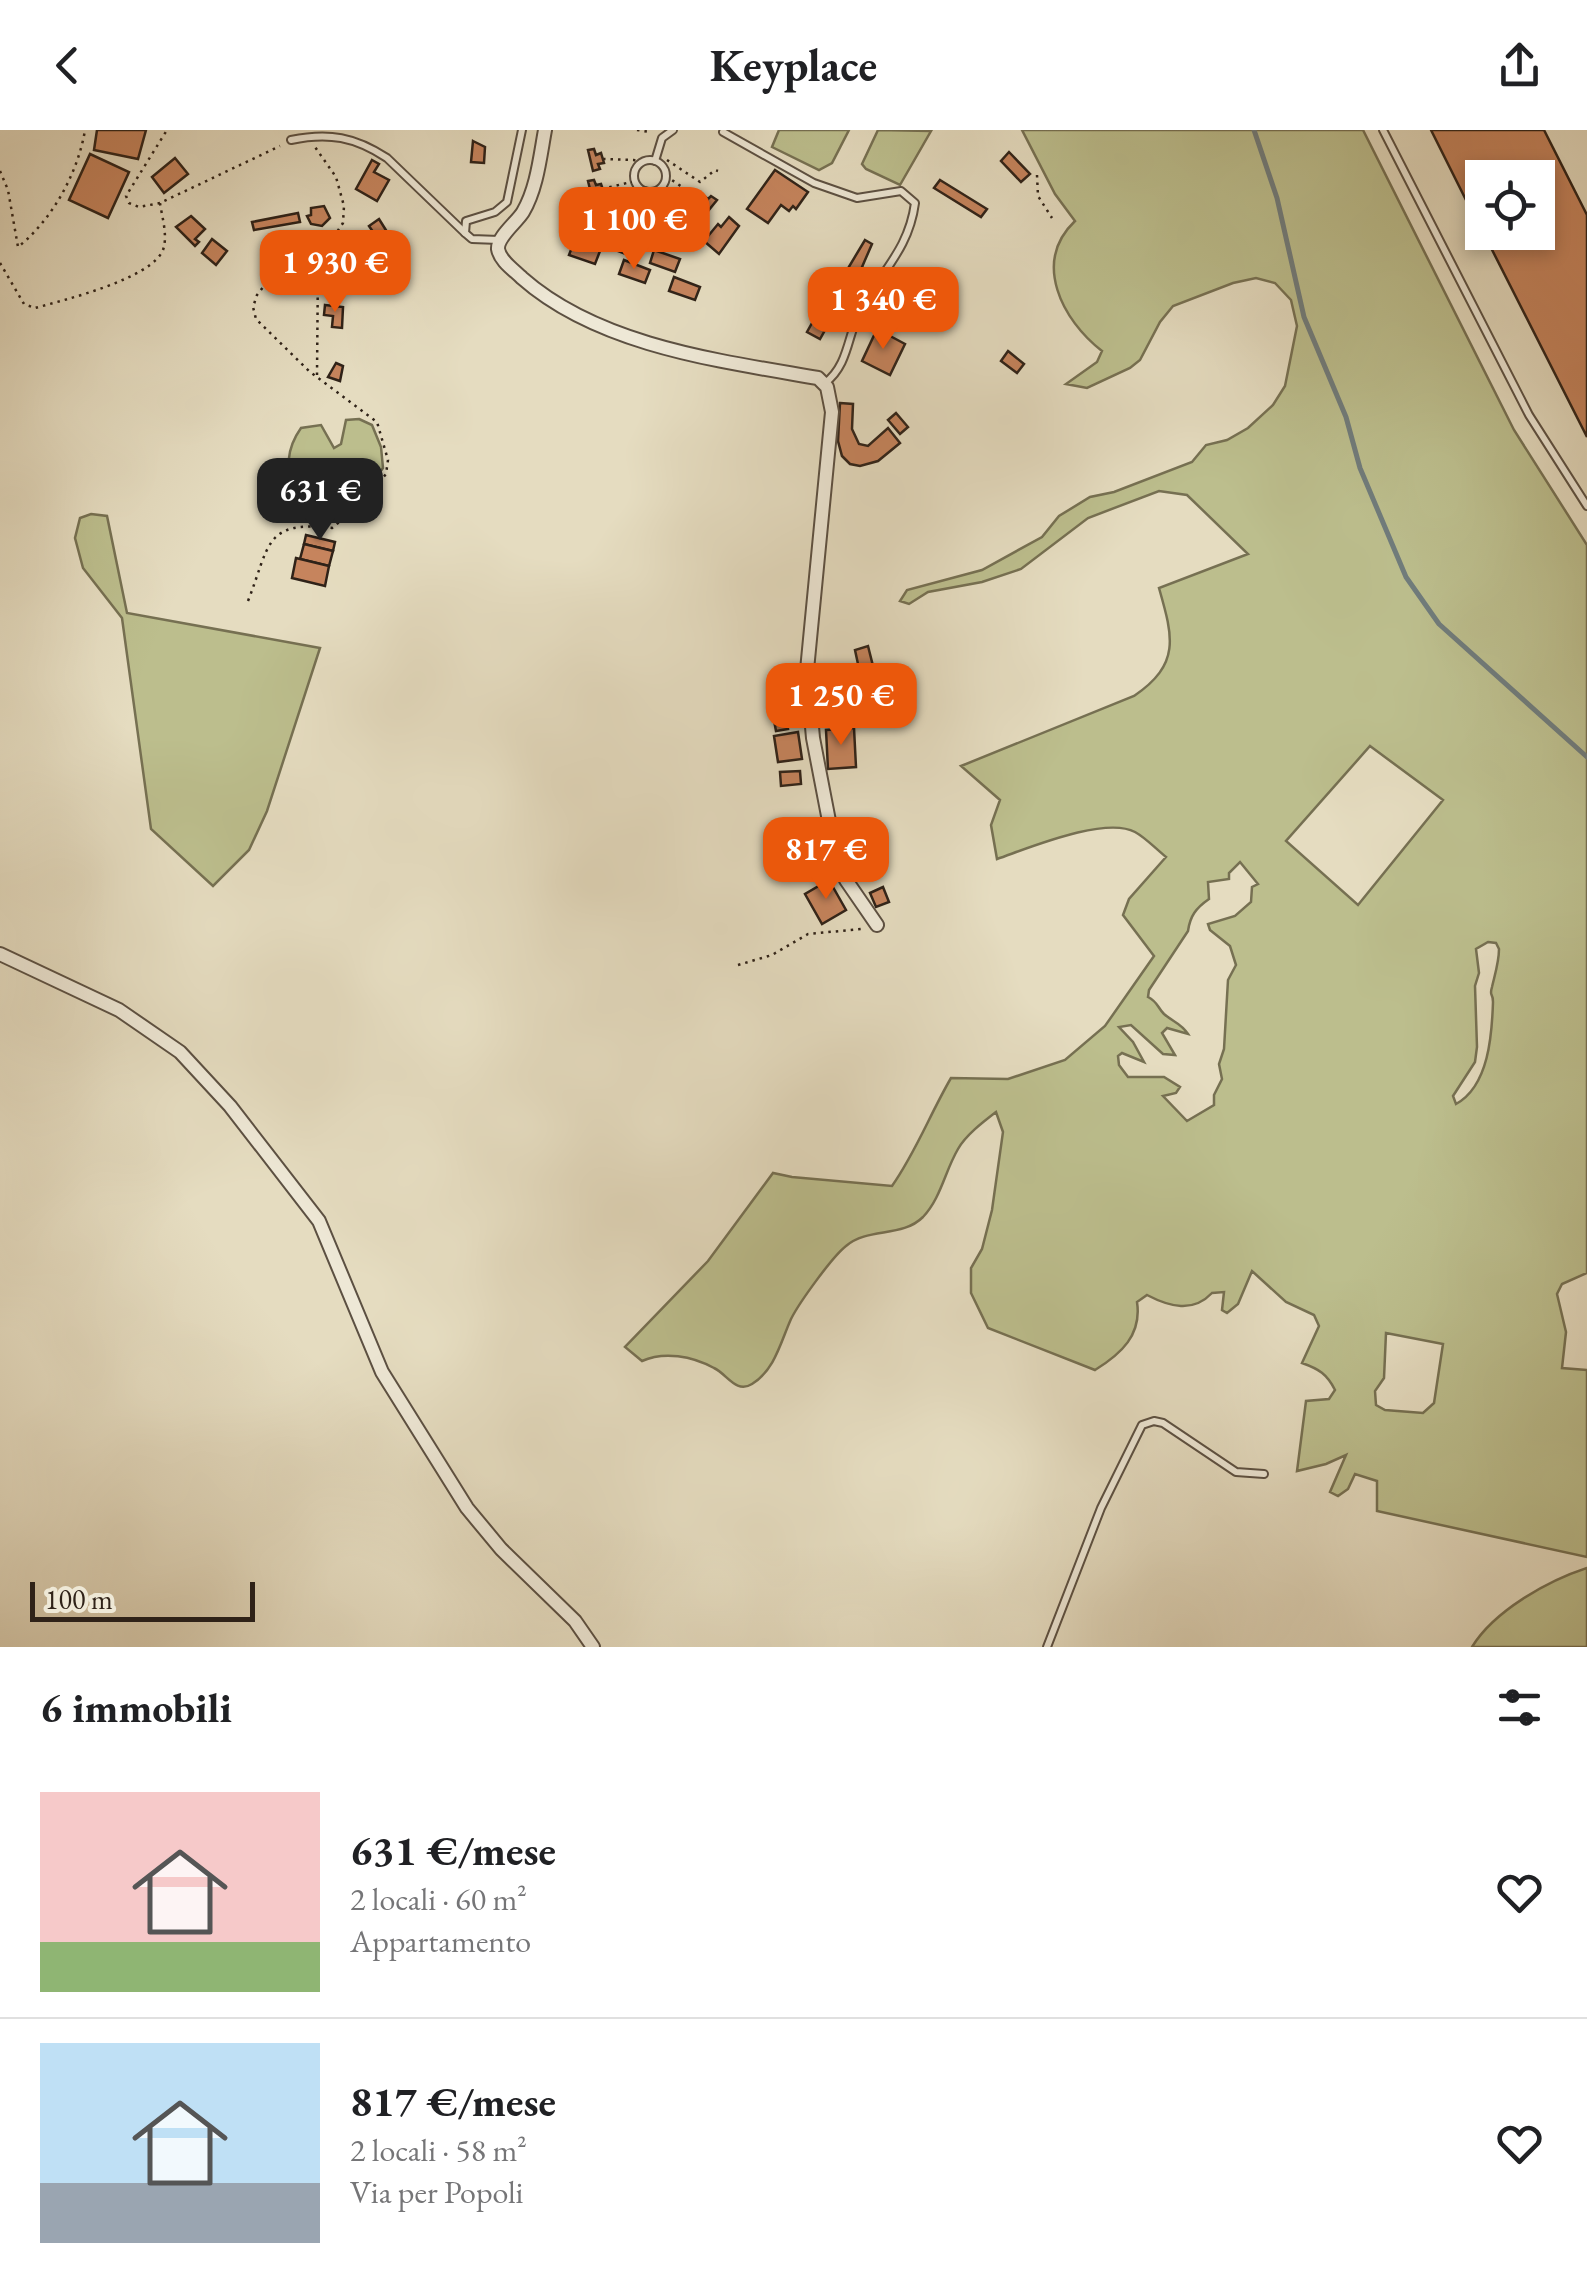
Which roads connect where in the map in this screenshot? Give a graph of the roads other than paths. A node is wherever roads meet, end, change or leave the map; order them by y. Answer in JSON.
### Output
{"nodes":[{"id":1,"x":522,"y":130,"type":"edge"},
{"id":2,"x":544,"y":130,"type":"edge"},
{"id":3,"x":672,"y":130,"type":"edge"},
{"id":4,"x":1383,"y":130,"type":"edge"},
{"id":5,"x":725,"y":131,"type":"edge"},
{"id":6,"x":291,"y":140,"type":"road end"},
{"id":7,"x":656,"y":159,"type":"junction"},
{"id":8,"x":644,"y":191,"type":"junction"},
{"id":9,"x":636,"y":224,"type":"dead end"},
{"id":10,"x":465,"y":232,"type":"junction"},
{"id":11,"x":499,"y":240,"type":"junction"},
{"id":12,"x":825,"y":383,"type":"junction"},
{"id":13,"x":1587,"y":506,"type":"edge"},
{"id":14,"x":876,"y":925,"type":"road end"},
{"id":15,"x":0,"y":954,"type":"edge"},
{"id":16,"x":1264,"y":1474,"type":"dead end"},
{"id":17,"x":592,"y":1647,"type":"edge"},
{"id":18,"x":1047,"y":1647,"type":"edge"}],
"edges":[{"from":1,"to":10,"type":"lane"},
{"from":2,"to":11,"type":"street"},
{"from":3,"to":7,"type":"lane"},
{"from":4,"to":13,"type":"lane"},
{"from":5,"to":12,"type":"lane"},
{"from":6,"to":10,"type":"lane"},
{"from":7,"to":8,"type":"lane"},
{"from":7,"to":8,"type":"lane"},
{"from":8,"to":9,"type":"lane"},
{"from":10,"to":11,"type":"lane"},
{"from":11,"to":12,"type":"street"},
{"from":12,"to":14,"type":"street"},
{"from":15,"to":17,"type":"street"},
{"from":16,"to":18,"type":"lane"}]}
